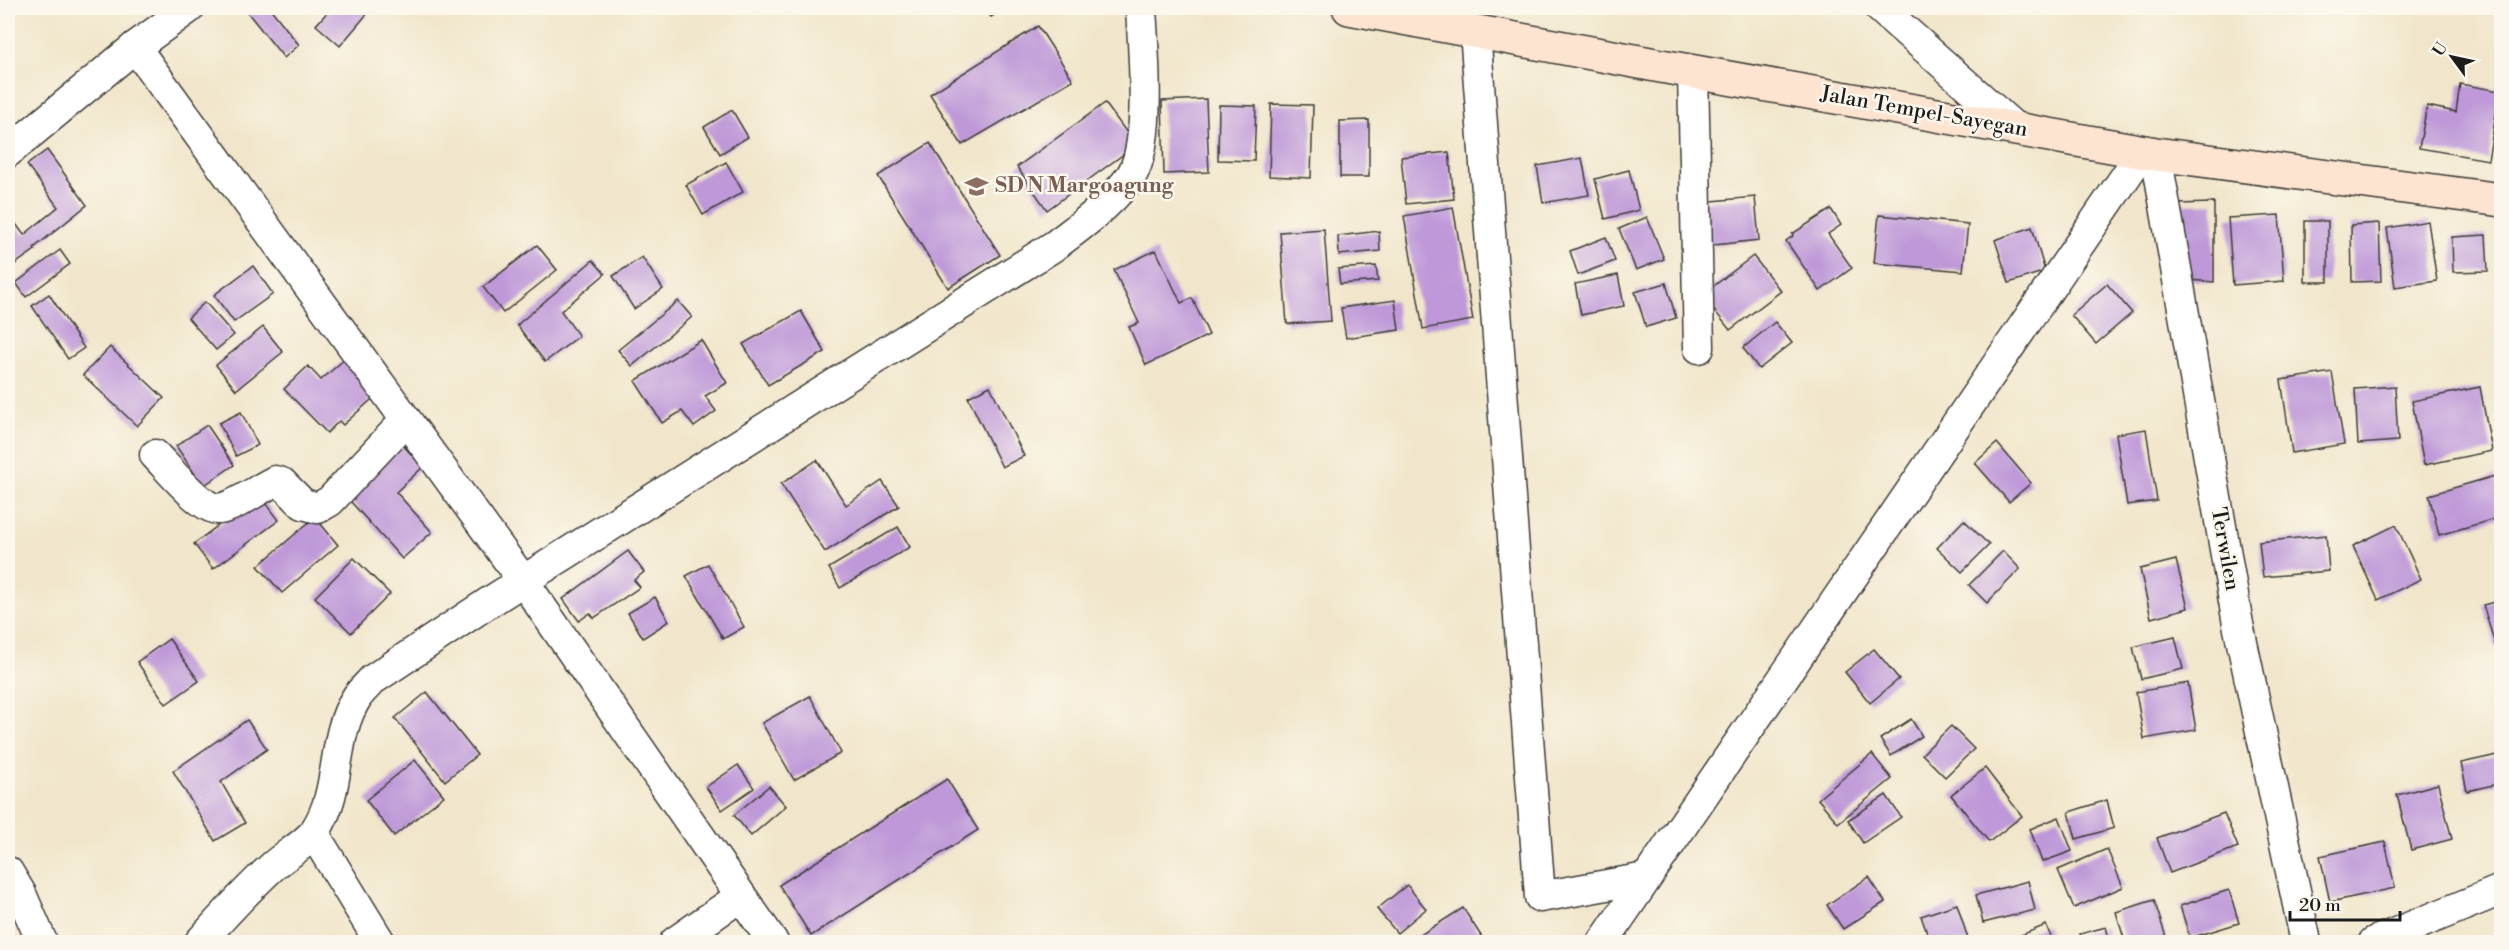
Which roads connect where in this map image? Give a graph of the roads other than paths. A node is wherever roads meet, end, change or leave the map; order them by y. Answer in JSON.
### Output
{"nodes":[{"id":1,"x":189,"y":8,"type":"edge"},
{"id":2,"x":1141,"y":8,"type":"edge"},
{"id":3,"x":1349,"y":8,"type":"edge"},
{"id":4,"x":1880,"y":8,"type":"edge"},
{"id":5,"x":1475,"y":31,"type":"junction"},
{"id":6,"x":135,"y":47,"type":"junction"},
{"id":7,"x":1693,"y":72,"type":"junction"},
{"id":8,"x":2015,"y":128,"type":"junction"},
{"id":9,"x":8,"y":152,"type":"edge"},
{"id":10,"x":2150,"y":152,"type":"junction"},
{"id":11,"x":2502,"y":200,"type":"edge"},
{"id":12,"x":1699,"y":348,"type":"dead end"},
{"id":13,"x":406,"y":420,"type":"junction"},
{"id":14,"x":154,"y":455,"type":"dead end"},
{"id":15,"x":524,"y":582,"type":"junction"},
{"id":16,"x":314,"y":834,"type":"junction"},
{"id":17,"x":8,"y":872,"type":"edge"},
{"id":18,"x":1646,"y":878,"type":"junction"},
{"id":19,"x":2501,"y":890,"type":"edge"},
{"id":20,"x":741,"y":896,"type":"junction"},
{"id":21,"x":42,"y":942,"type":"edge"},
{"id":22,"x":200,"y":942,"type":"edge"},
{"id":23,"x":380,"y":942,"type":"edge"},
{"id":24,"x":675,"y":942,"type":"edge"},
{"id":25,"x":773,"y":942,"type":"edge"},
{"id":26,"x":1603,"y":942,"type":"edge"},
{"id":27,"x":2306,"y":942,"type":"edge"},
{"id":28,"x":2374,"y":942,"type":"edge"}],
"edges":[{"from":1,"to":6,"type":"street"},
{"from":2,"to":15,"type":"street"},
{"from":3,"to":5,"type":"main road","name":"Jalan Tempel-Sayegan"},
{"from":4,"to":8,"type":"street"},
{"from":5,"to":7,"type":"main road","name":"Jalan Tempel-Sayegan"},
{"from":5,"to":18,"type":"street"},
{"from":6,"to":9,"type":"street"},
{"from":6,"to":13,"type":"street"},
{"from":7,"to":8,"type":"main road","name":"Jalan Tempel-Sayegan"},
{"from":7,"to":12,"type":"street"},
{"from":8,"to":10,"type":"main road","name":"Jalan Tempel-Sayegan"},
{"from":10,"to":11,"type":"main road","name":"Jalan Tempel-Sayegan"},
{"from":10,"to":18,"type":"street"},
{"from":10,"to":27,"type":"street","name":"Terwilen"},
{"from":13,"to":14,"type":"street"},
{"from":13,"to":15,"type":"street"},
{"from":15,"to":16,"type":"street"},
{"from":15,"to":20,"type":"street"},
{"from":16,"to":22,"type":"street"},
{"from":16,"to":23,"type":"street"},
{"from":17,"to":21,"type":"street"},
{"from":18,"to":26,"type":"street"},
{"from":19,"to":28,"type":"street"},
{"from":20,"to":24,"type":"street"},
{"from":20,"to":25,"type":"street"}]}
